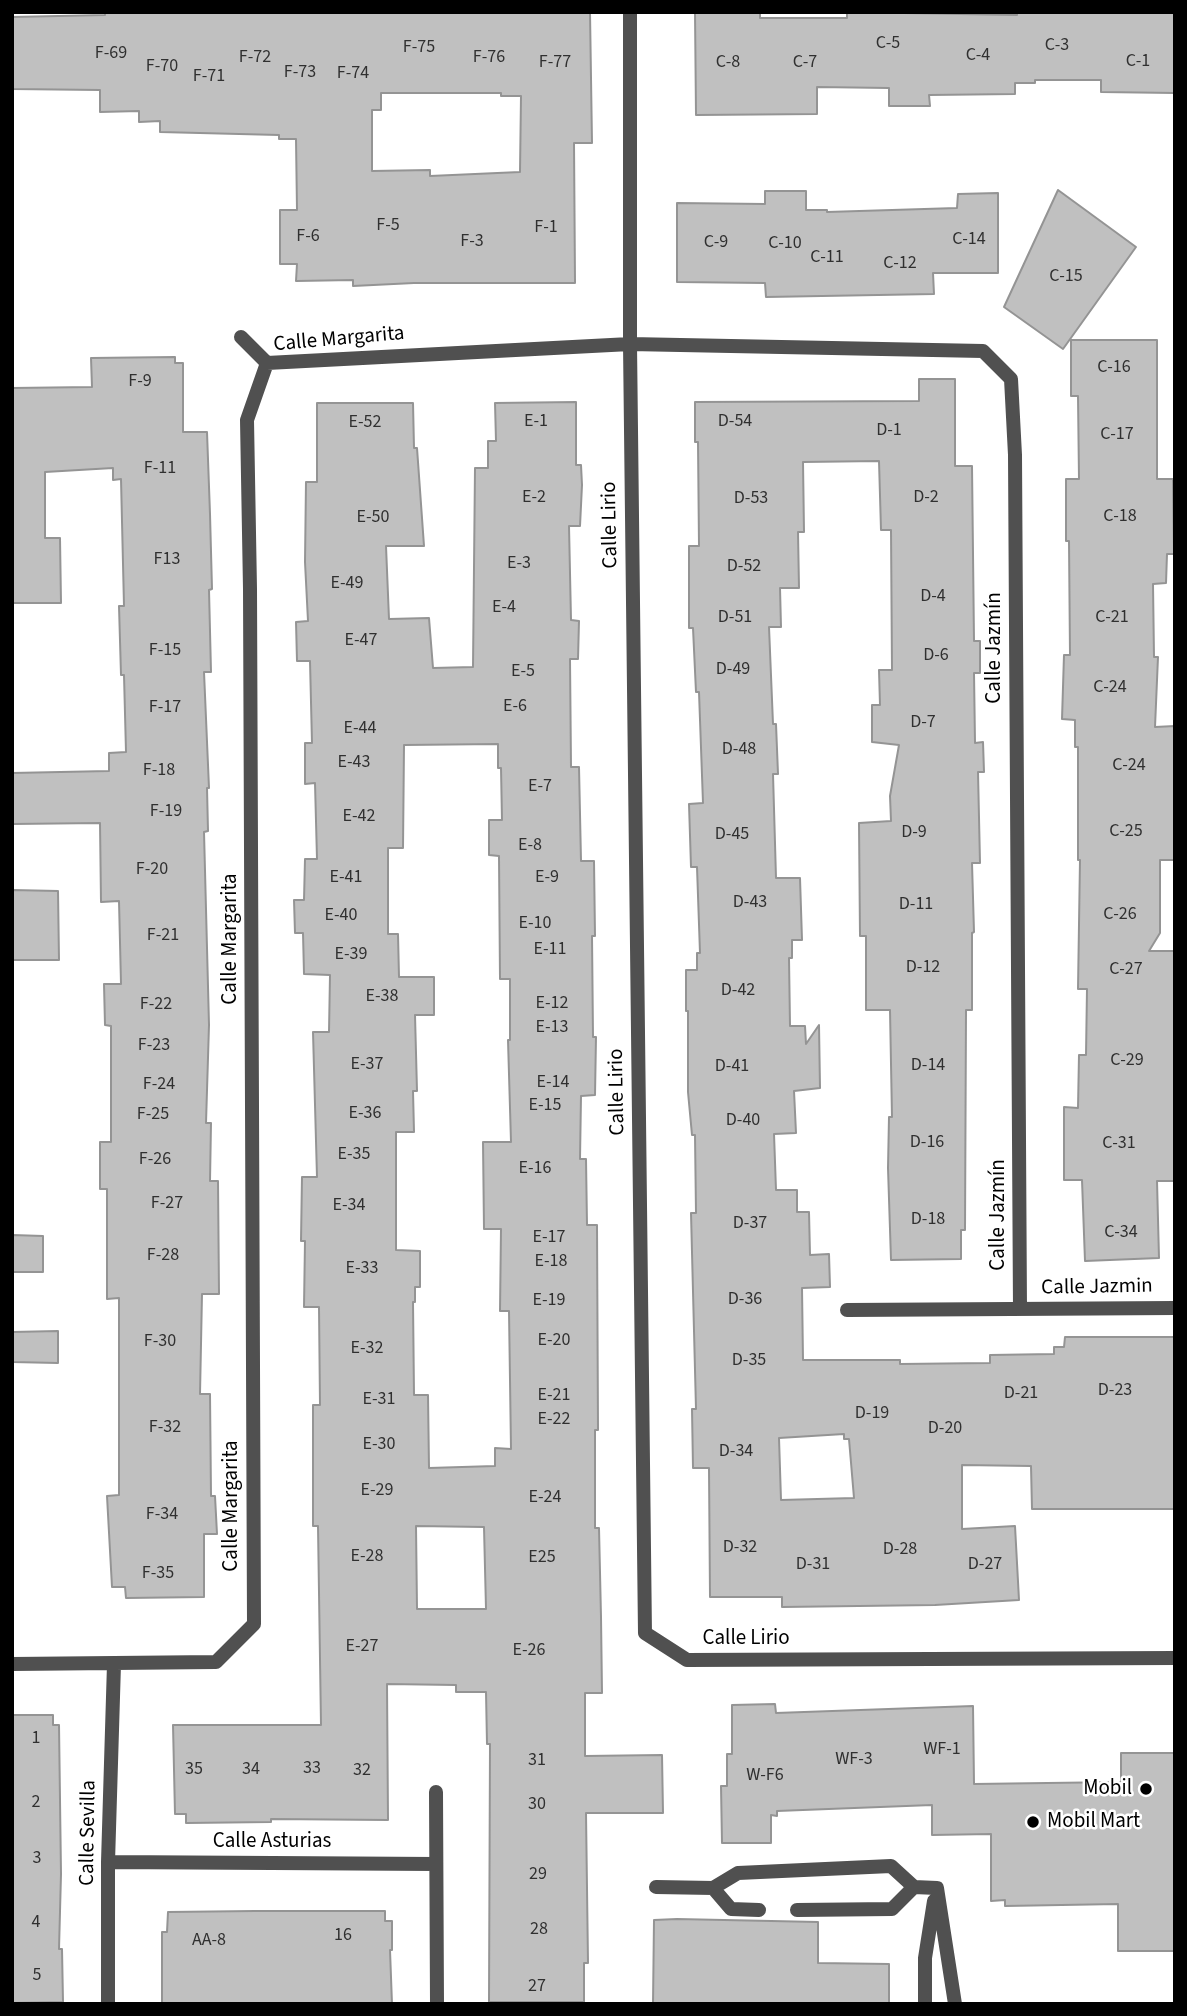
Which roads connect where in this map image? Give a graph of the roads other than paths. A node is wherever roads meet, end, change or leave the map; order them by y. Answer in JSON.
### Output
{"nodes":[{"id":1,"x":630,"y":12,"type":"edge"},
{"id":2,"x":241,"y":337,"type":"dead end"},
{"id":3,"x":630,"y":344,"type":"junction"},
{"id":4,"x":267,"y":363,"type":"junction"},
{"id":5,"x":1175,"y":1308,"type":"edge"},
{"id":6,"x":1020,"y":1309,"type":"junction"},
{"id":7,"x":847,"y":1310,"type":"dead end"},
{"id":8,"x":1175,"y":1658,"type":"edge"},
{"id":9,"x":12,"y":1664,"type":"edge"},
{"id":10,"x":114,"y":1664,"type":"junction"},
{"id":11,"x":436,"y":1793,"type":"dead end"},
{"id":12,"x":108,"y":1862,"type":"junction"},
{"id":13,"x":436,"y":1864,"type":"junction"},
{"id":14,"x":656,"y":1887,"type":"dead end"},
{"id":15,"x":914,"y":1887,"type":"junction"},
{"id":16,"x":713,"y":1888,"type":"junction"},
{"id":17,"x":937,"y":1888,"type":"junction"},
{"id":18,"x":759,"y":1910,"type":"dead end"},
{"id":19,"x":797,"y":1910,"type":"dead end"},
{"id":20,"x":108,"y":2004,"type":"edge"},
{"id":21,"x":437,"y":2004,"type":"edge"},
{"id":22,"x":925,"y":2004,"type":"edge"},
{"id":23,"x":955,"y":2004,"type":"edge"}],
"edges":[{"from":1,"to":3,"type":"street","name":"Calle Lirio"},
{"from":2,"to":4,"type":"street"},
{"from":3,"to":4,"type":"street","name":"Calle Margarita"},
{"from":3,"to":6,"type":"street","name":"Calle Jazmín"},
{"from":3,"to":8,"type":"street","name":"Calle Lirio"},
{"from":4,"to":10,"type":"street","name":"Calle Margarita"},
{"from":5,"to":6,"type":"street","name":"Calle Jazmin"},
{"from":6,"to":7,"type":"street","name":"Calle Jazmin"},
{"from":9,"to":10,"type":"street","name":"Calle Margarita"},
{"from":10,"to":12,"type":"street","name":"Calle Sevilla"},
{"from":11,"to":13,"type":"street"},
{"from":12,"to":13,"type":"street","name":"Calle Asturias"},
{"from":12,"to":20,"type":"street","name":"Calle Sevilla"},
{"from":13,"to":21,"type":"street"},
{"from":14,"to":16,"type":"street"},
{"from":15,"to":16,"type":"street"},
{"from":15,"to":17,"type":"street"},
{"from":15,"to":19,"type":"street"},
{"from":16,"to":18,"type":"street"},
{"from":17,"to":22,"type":"street"},
{"from":17,"to":23,"type":"street"}]}
